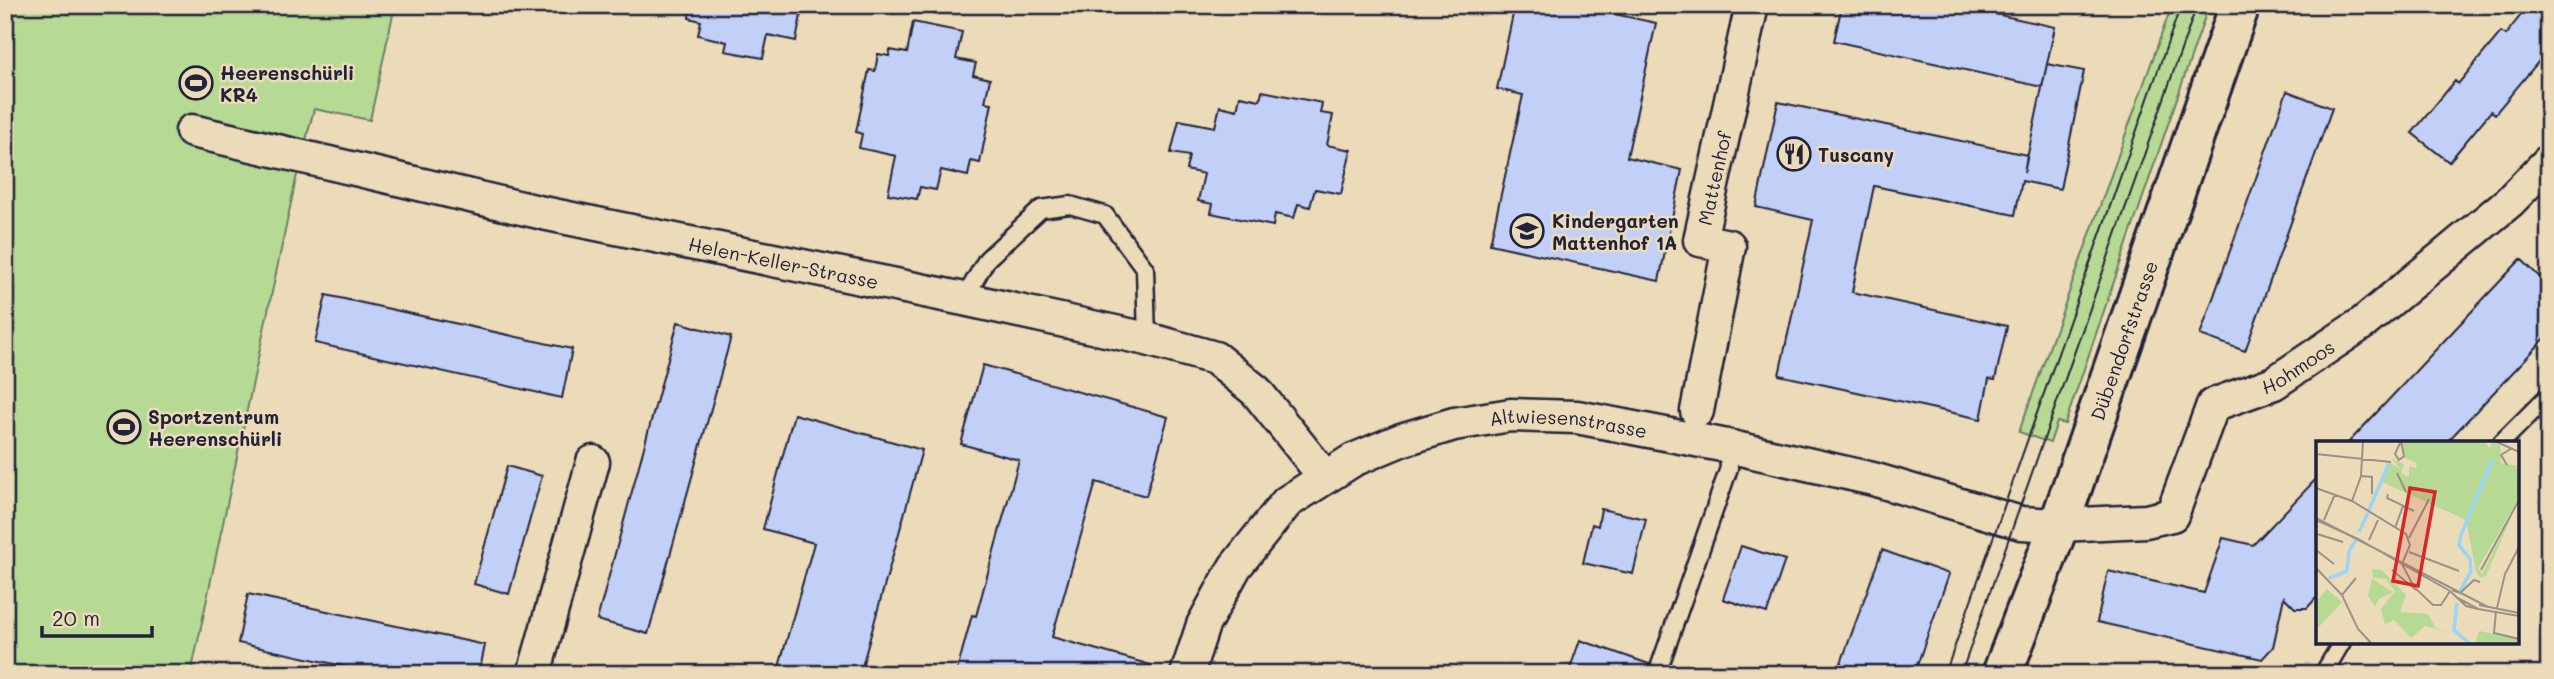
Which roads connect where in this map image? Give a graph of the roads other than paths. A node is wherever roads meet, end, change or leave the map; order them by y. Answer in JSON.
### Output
{"nodes":[{"id":1,"x":1752,"y":5,"type":"edge"},
{"id":2,"x":2240,"y":5,"type":"edge"},
{"id":3,"x":192,"y":131,"type":"dead end"},
{"id":4,"x":2549,"y":161,"type":"edge"},
{"id":5,"x":964,"y":299,"type":"junction"},
{"id":6,"x":1147,"y":339,"type":"junction"},
{"id":7,"x":2549,"y":395,"type":"edge"},
{"id":8,"x":1697,"y":411,"type":"dead end"},
{"id":9,"x":2503,"y":441,"type":"edge"},
{"id":10,"x":1727,"y":446,"type":"junction"},
{"id":11,"x":593,"y":462,"type":"dead end"},
{"id":12,"x":1324,"y":476,"type":"junction"},
{"id":13,"x":2059,"y":525,"type":"junction"},
{"id":14,"x":2341,"y":644,"type":"edge"},
{"id":15,"x":534,"y":674,"type":"edge"},
{"id":16,"x":1187,"y":674,"type":"edge"},
{"id":17,"x":1657,"y":674,"type":"edge"},
{"id":18,"x":2002,"y":674,"type":"edge"},
{"id":19,"x":2323,"y":674,"type":"edge"}],
"edges":[{"from":1,"to":8,"type":"street","name":"Mattenhof"},
{"from":2,"to":13,"type":"street","name":"Dübendorfstrasse"},
{"from":3,"to":5,"type":"street","name":"Helen-Keller-Strasse"},
{"from":4,"to":13,"type":"street","name":"Hohmoos"},
{"from":5,"to":6,"type":"street","name":"Helen-Keller-Strasse"},
{"from":5,"to":6,"type":"lane"},
{"from":6,"to":12,"type":"street","name":"Helen-Keller-Strasse"},
{"from":7,"to":9,"type":"lane"},
{"from":10,"to":12,"type":"street","name":"Altwiesenstrasse"},
{"from":10,"to":13,"type":"street","name":"Altwiesenstrasse"},
{"from":10,"to":17,"type":"lane"},
{"from":11,"to":15,"type":"street"},
{"from":12,"to":16,"type":"street","name":"Altwiesenstrasse"},
{"from":13,"to":18,"type":"street","name":"Dübendorfstrasse"},
{"from":14,"to":19,"type":"lane"}]}
